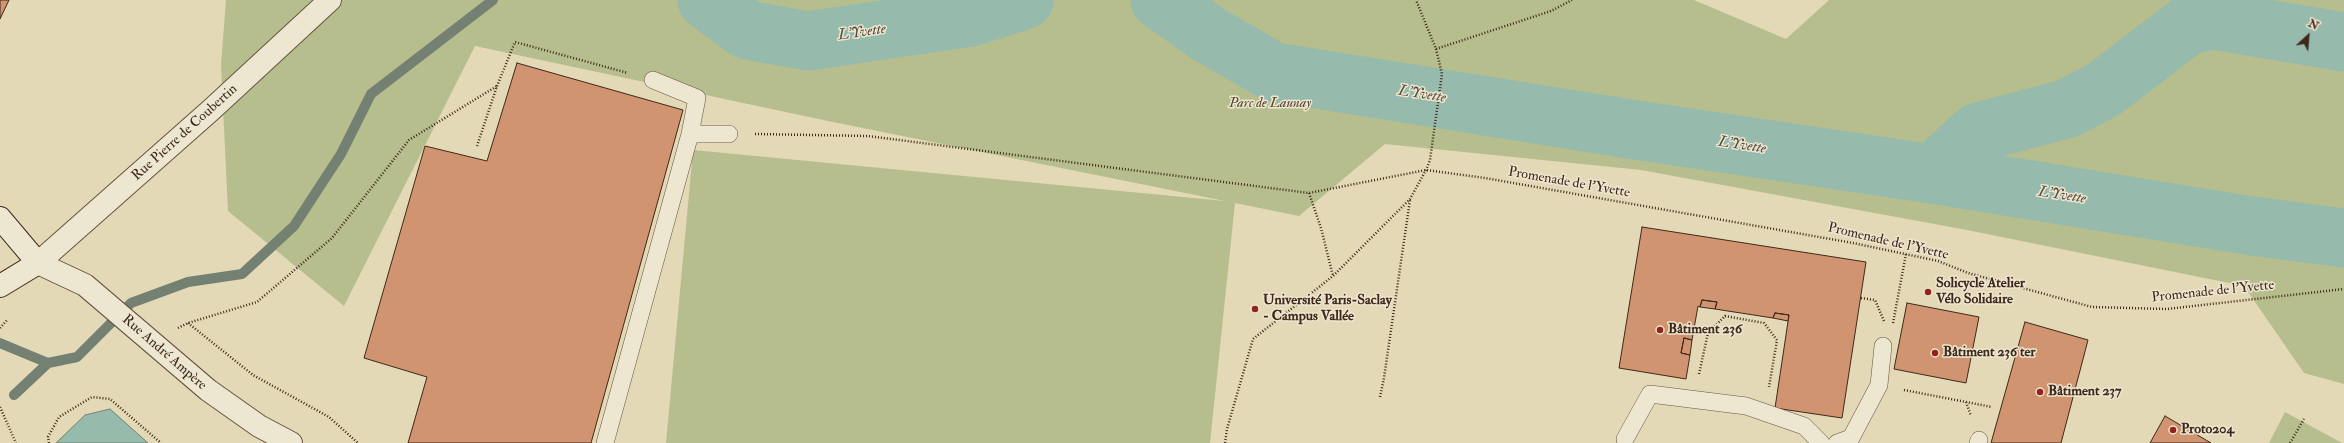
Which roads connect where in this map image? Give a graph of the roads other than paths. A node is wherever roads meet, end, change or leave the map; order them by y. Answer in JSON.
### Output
{"nodes":[{"id":1,"x":330,"y":0,"type":"edge"},
{"id":2,"x":653,"y":80,"type":"road end"},
{"id":3,"x":690,"y":134,"type":"junction"},
{"id":4,"x":729,"y":134,"type":"road end"},
{"id":5,"x":0,"y":218,"type":"edge"},
{"id":6,"x":38,"y":263,"type":"junction"},
{"id":7,"x":0,"y":286,"type":"edge"},
{"id":8,"x":1883,"y":346,"type":"dead end"},
{"id":9,"x":1625,"y":439,"type":"dead end"},
{"id":10,"x":291,"y":443,"type":"edge"},
{"id":11,"x":605,"y":443,"type":"edge"},
{"id":12,"x":1821,"y":443,"type":"edge"},
{"id":13,"x":1837,"y":443,"type":"edge"}],
"edges":[{"from":1,"to":6,"type":"street","name":"Rue Pierre de Coubertin"},
{"from":2,"to":3,"type":"lane"},
{"from":3,"to":4,"type":"lane"},
{"from":3,"to":11,"type":"lane"},
{"from":5,"to":6,"type":"street"},
{"from":6,"to":7,"type":"street","name":"Rue Pierre de Coubertin"},
{"from":6,"to":10,"type":"street","name":"Rue André Ampère"},
{"from":8,"to":13,"type":"lane"},
{"from":9,"to":12,"type":"lane"}]}
